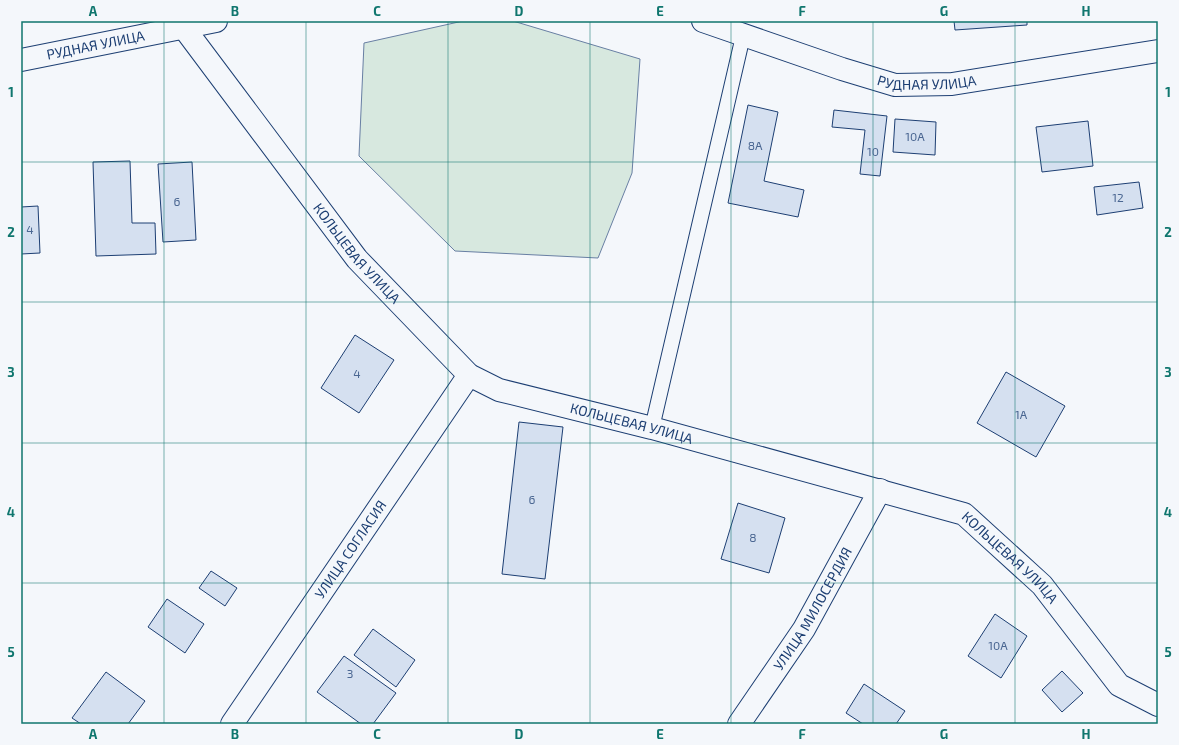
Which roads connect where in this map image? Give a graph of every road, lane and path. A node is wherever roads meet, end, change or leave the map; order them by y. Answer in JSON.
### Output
{"nodes":[{"id":1,"x":216,"y":21,"type":"edge"},
{"id":2,"x":703,"y":21,"type":"edge"},
{"id":3,"x":184,"y":28,"type":"junction"},
{"id":4,"x":743,"y":36,"type":"junction"},
{"id":5,"x":1158,"y":51,"type":"edge"},
{"id":6,"x":21,"y":60,"type":"edge"},
{"id":7,"x":469,"y":375,"type":"junction"},
{"id":8,"x":652,"y":428,"type":"junction"},
{"id":9,"x":880,"y":490,"type":"junction"},
{"id":10,"x":1158,"y":705,"type":"edge"},
{"id":11,"x":232,"y":724,"type":"edge"},
{"id":12,"x":738,"y":724,"type":"edge"}],
"edges":[{"from":1,"to":3,"type":"street","name":"РУДНАЯ УЛИЦА"},
{"from":2,"to":4,"type":"street","name":"РУДНАЯ УЛИЦА"},
{"from":3,"to":6,"type":"street","name":"РУДНАЯ УЛИЦА"},
{"from":3,"to":7,"type":"street","name":"КОЛЬЦЕВАЯ УЛИЦА"},
{"from":4,"to":5,"type":"street","name":"РУДНАЯ УЛИЦА"},
{"from":4,"to":8,"type":"lane"},
{"from":7,"to":8,"type":"street","name":"КОЛЬЦЕВАЯ УЛИЦА"},
{"from":7,"to":11,"type":"street","name":"УЛИЦА СОГЛАСИЯ"},
{"from":8,"to":9,"type":"street","name":"КОЛЬЦЕВАЯ УЛИЦА"},
{"from":9,"to":10,"type":"street","name":"КОЛЬЦЕВАЯ УЛИЦА"},
{"from":9,"to":12,"type":"street","name":"УЛИЦА МИЛОСЕРДИЯ"}]}
